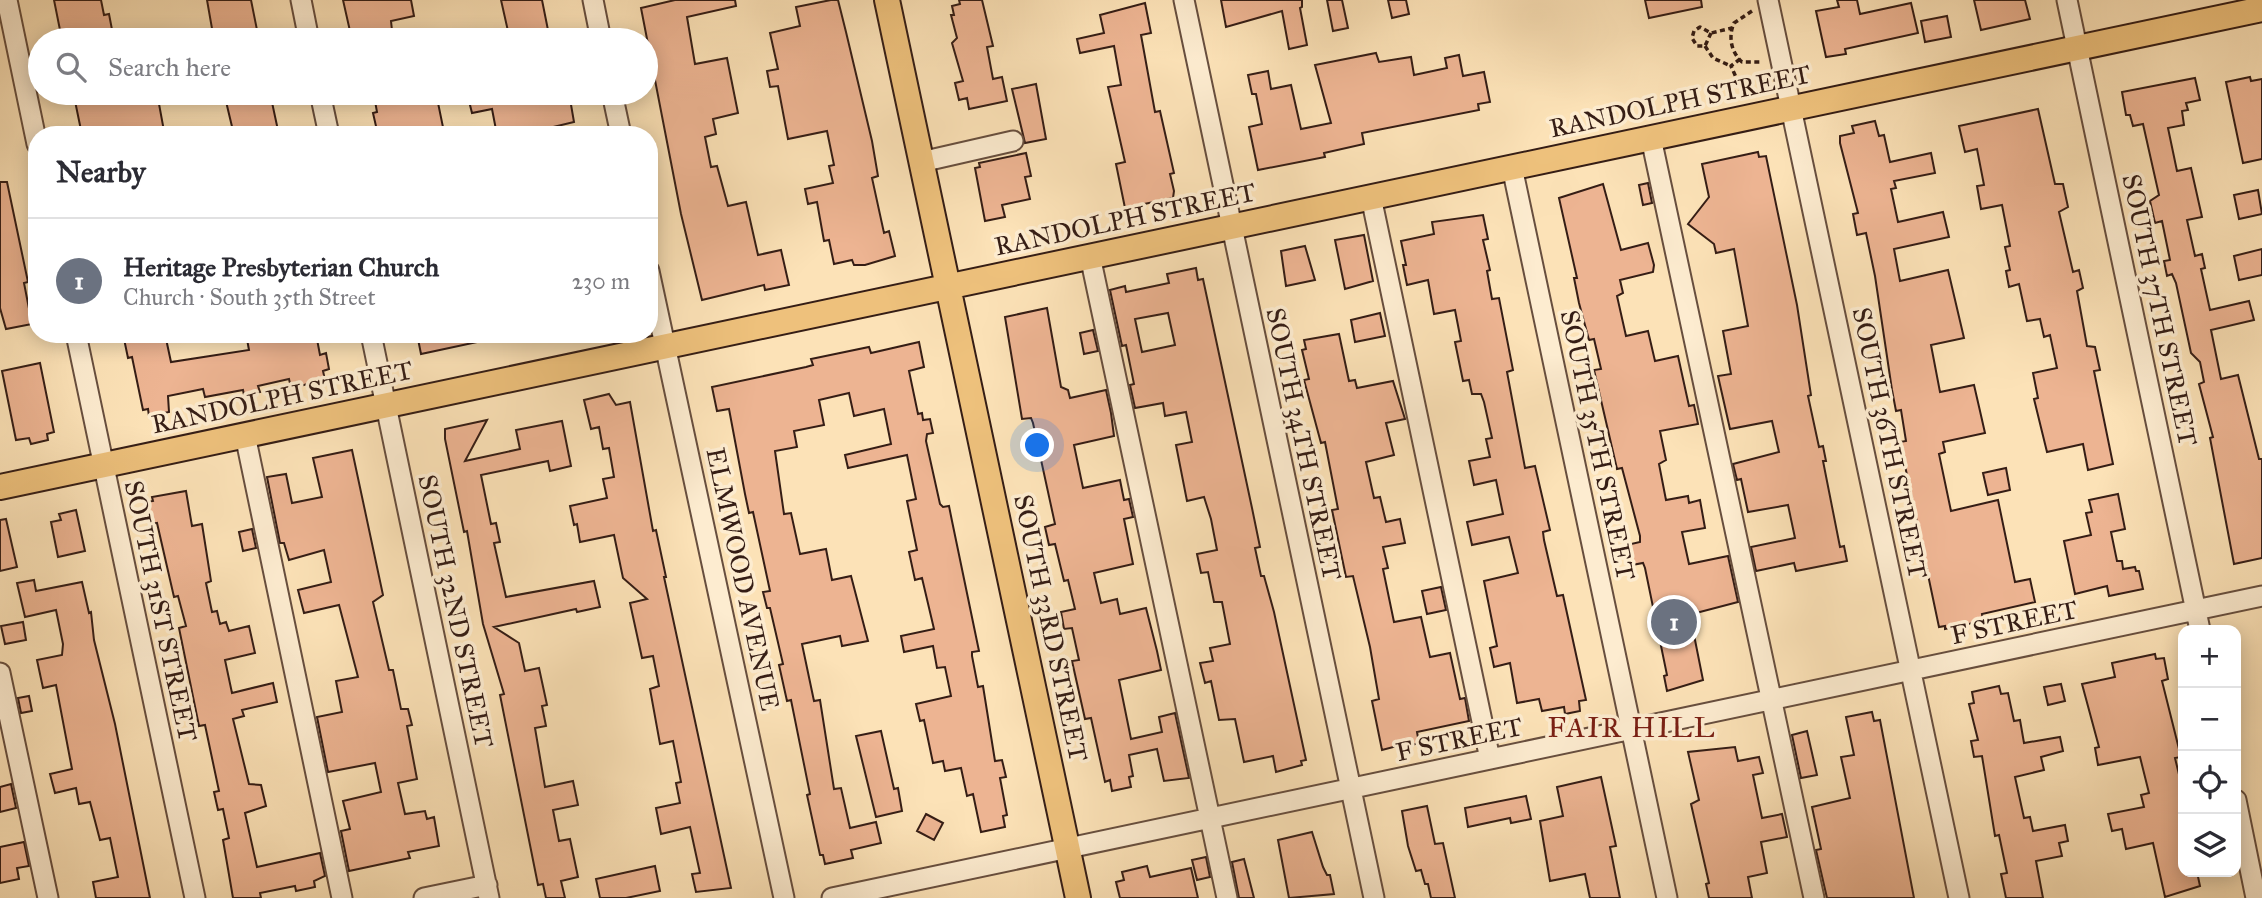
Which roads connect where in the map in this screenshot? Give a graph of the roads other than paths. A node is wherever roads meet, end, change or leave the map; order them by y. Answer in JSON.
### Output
{"nodes":[{"id":1,"x":7,"y":0,"type":"edge"},
{"id":2,"x":301,"y":0,"type":"edge"},
{"id":3,"x":593,"y":0,"type":"edge"},
{"id":4,"x":887,"y":0,"type":"edge"},
{"id":5,"x":1184,"y":0,"type":"edge"},
{"id":6,"x":2067,"y":0,"type":"edge"},
{"id":7,"x":1760,"y":6,"type":"edge"},
{"id":8,"x":2262,"y":9,"type":"edge"},
{"id":9,"x":307,"y":28,"type":"edge"},
{"id":10,"x":599,"y":28,"type":"edge"},
{"id":11,"x":2077,"y":47,"type":"junction"},
{"id":12,"x":28,"y":101,"type":"edge"},
{"id":13,"x":29,"y":105,"type":"edge"},
{"id":14,"x":323,"y":105,"type":"edge"},
{"id":15,"x":615,"y":105,"type":"edge"},
{"id":16,"x":1791,"y":108,"type":"junction"},
{"id":17,"x":33,"y":126,"type":"edge"},
{"id":18,"x":327,"y":126,"type":"edge"},
{"id":19,"x":619,"y":126,"type":"edge"},
{"id":20,"x":1651,"y":138,"type":"junction"},
{"id":21,"x":1013,"y":141,"type":"dead end"},
{"id":22,"x":921,"y":162,"type":"junction"},
{"id":23,"x":1513,"y":167,"type":"junction"},
{"id":24,"x":1371,"y":197,"type":"junction"},
{"id":25,"x":1231,"y":227,"type":"junction"},
{"id":26,"x":1090,"y":256,"type":"junction"},
{"id":27,"x":948,"y":287,"type":"junction"},
{"id":28,"x":658,"y":311,"type":"edge"},
{"id":29,"x":78,"y":343,"type":"edge"},
{"id":30,"x":373,"y":343,"type":"edge"},
{"id":31,"x":666,"y":346,"type":"junction"},
{"id":32,"x":386,"y":405,"type":"junction"},
{"id":33,"x":245,"y":435,"type":"junction"},
{"id":34,"x":103,"y":465,"type":"junction"},
{"id":35,"x":0,"y":487,"type":"edge"},
{"id":36,"x":2262,"y":596,"type":"edge"},
{"id":37,"x":2196,"y":610,"type":"junction"},
{"id":38,"x":2199,"y":625,"type":"edge"},
{"id":39,"x":1911,"y":670,"type":"junction"},
{"id":40,"x":0,"y":673,"type":"edge"},
{"id":41,"x":1772,"y":699,"type":"junction"},
{"id":42,"x":1632,"y":729,"type":"junction"},
{"id":43,"x":1490,"y":759,"type":"junction"},
{"id":44,"x":1351,"y":789,"type":"junction"},
{"id":45,"x":2239,"y":814,"type":"edge"},
{"id":46,"x":1210,"y":818,"type":"junction"},
{"id":47,"x":1068,"y":848,"type":"junction"},
{"id":48,"x":488,"y":892,"type":"edge"},
{"id":49,"x":48,"y":898,"type":"edge"},
{"id":50,"x":195,"y":898,"type":"edge"},
{"id":51,"x":342,"y":898,"type":"edge"},
{"id":52,"x":424,"y":898,"type":"edge"},
{"id":53,"x":784,"y":898,"type":"edge"},
{"id":54,"x":832,"y":898,"type":"edge"},
{"id":55,"x":1078,"y":898,"type":"edge"},
{"id":56,"x":1227,"y":898,"type":"edge"},
{"id":57,"x":1374,"y":898,"type":"edge"},
{"id":58,"x":1668,"y":898,"type":"edge"},
{"id":59,"x":1814,"y":898,"type":"edge"},
{"id":60,"x":1959,"y":898,"type":"edge"},
{"id":61,"x":2256,"y":898,"type":"edge"}],
"edges":[{"from":1,"to":12,"type":"street"},
{"from":2,"to":9,"type":"street"},
{"from":3,"to":10,"type":"street"},
{"from":4,"to":22,"type":"main road","name":"SOUTH 33RD STREET"},
{"from":5,"to":25,"type":"street","name":"SOUTH 34TH STREET"},
{"from":6,"to":11,"type":"street","name":"SOUTH 37TH STREET"},
{"from":7,"to":16,"type":"street","name":"SOUTH 36TH STREET"},
{"from":8,"to":11,"type":"main road","name":"RANDOLPH STREET"},
{"from":11,"to":16,"type":"main road","name":"RANDOLPH STREET"},
{"from":11,"to":37,"type":"street","name":"SOUTH 37TH STREET"},
{"from":13,"to":17,"type":"street"},
{"from":14,"to":18,"type":"street"},
{"from":15,"to":19,"type":"street"},
{"from":16,"to":20,"type":"main road","name":"RANDOLPH STREET"},
{"from":16,"to":39,"type":"street","name":"SOUTH 36TH STREET"},
{"from":20,"to":23,"type":"main road","name":"RANDOLPH STREET"},
{"from":20,"to":41,"type":"street"},
{"from":21,"to":22,"type":"street"},
{"from":22,"to":27,"type":"main road","name":"SOUTH 33RD STREET"},
{"from":23,"to":24,"type":"main road","name":"RANDOLPH STREET"},
{"from":23,"to":42,"type":"street","name":"SOUTH 35TH STREET"},
{"from":24,"to":25,"type":"main road","name":"RANDOLPH STREET"},
{"from":24,"to":43,"type":"street"},
{"from":25,"to":26,"type":"main road","name":"RANDOLPH STREET"},
{"from":25,"to":44,"type":"street","name":"SOUTH 34TH STREET"},
{"from":26,"to":27,"type":"main road","name":"RANDOLPH STREET"},
{"from":26,"to":46,"type":"street"},
{"from":27,"to":31,"type":"main road","name":"RANDOLPH STREET"},
{"from":27,"to":47,"type":"main road","name":"SOUTH 33RD STREET"},
{"from":28,"to":31,"type":"street","name":"ELMWOOD AVENUE"},
{"from":29,"to":34,"type":"street","name":"SOUTH 31ST STREET"},
{"from":30,"to":32,"type":"street","name":"SOUTH 32ND STREET"},
{"from":31,"to":32,"type":"main road","name":"RANDOLPH STREET"},
{"from":31,"to":53,"type":"street","name":"ELMWOOD AVENUE"},
{"from":32,"to":33,"type":"main road","name":"RANDOLPH STREET"},
{"from":32,"to":48,"type":"street","name":"SOUTH 32ND STREET"},
{"from":33,"to":34,"type":"main road","name":"RANDOLPH STREET"},
{"from":33,"to":51,"type":"street"},
{"from":34,"to":35,"type":"main road","name":"RANDOLPH STREET"},
{"from":34,"to":50,"type":"street","name":"SOUTH 31ST STREET"},
{"from":36,"to":37,"type":"street","name":"F STREET"},
{"from":37,"to":38,"type":"street","name":"SOUTH 37TH STREET"},
{"from":37,"to":39,"type":"street","name":"F STREET"},
{"from":39,"to":41,"type":"street","name":"F STREET"},
{"from":39,"to":60,"type":"street","name":"SOUTH 36TH STREET"},
{"from":40,"to":49,"type":"street"},
{"from":41,"to":42,"type":"street","name":"F STREET"},
{"from":41,"to":59,"type":"street"},
{"from":42,"to":43,"type":"street","name":"F STREET"},
{"from":42,"to":58,"type":"street","name":"SOUTH 35TH STREET"},
{"from":43,"to":44,"type":"street","name":"F STREET"},
{"from":44,"to":46,"type":"street","name":"F STREET"},
{"from":44,"to":57,"type":"street","name":"SOUTH 34TH STREET"},
{"from":45,"to":61,"type":"street"},
{"from":46,"to":47,"type":"street","name":"F STREET"},
{"from":46,"to":56,"type":"street"},
{"from":47,"to":54,"type":"street","name":"F STREET"},
{"from":47,"to":55,"type":"main road","name":"SOUTH 33RD STREET"},
{"from":48,"to":52,"type":"street"}]}
